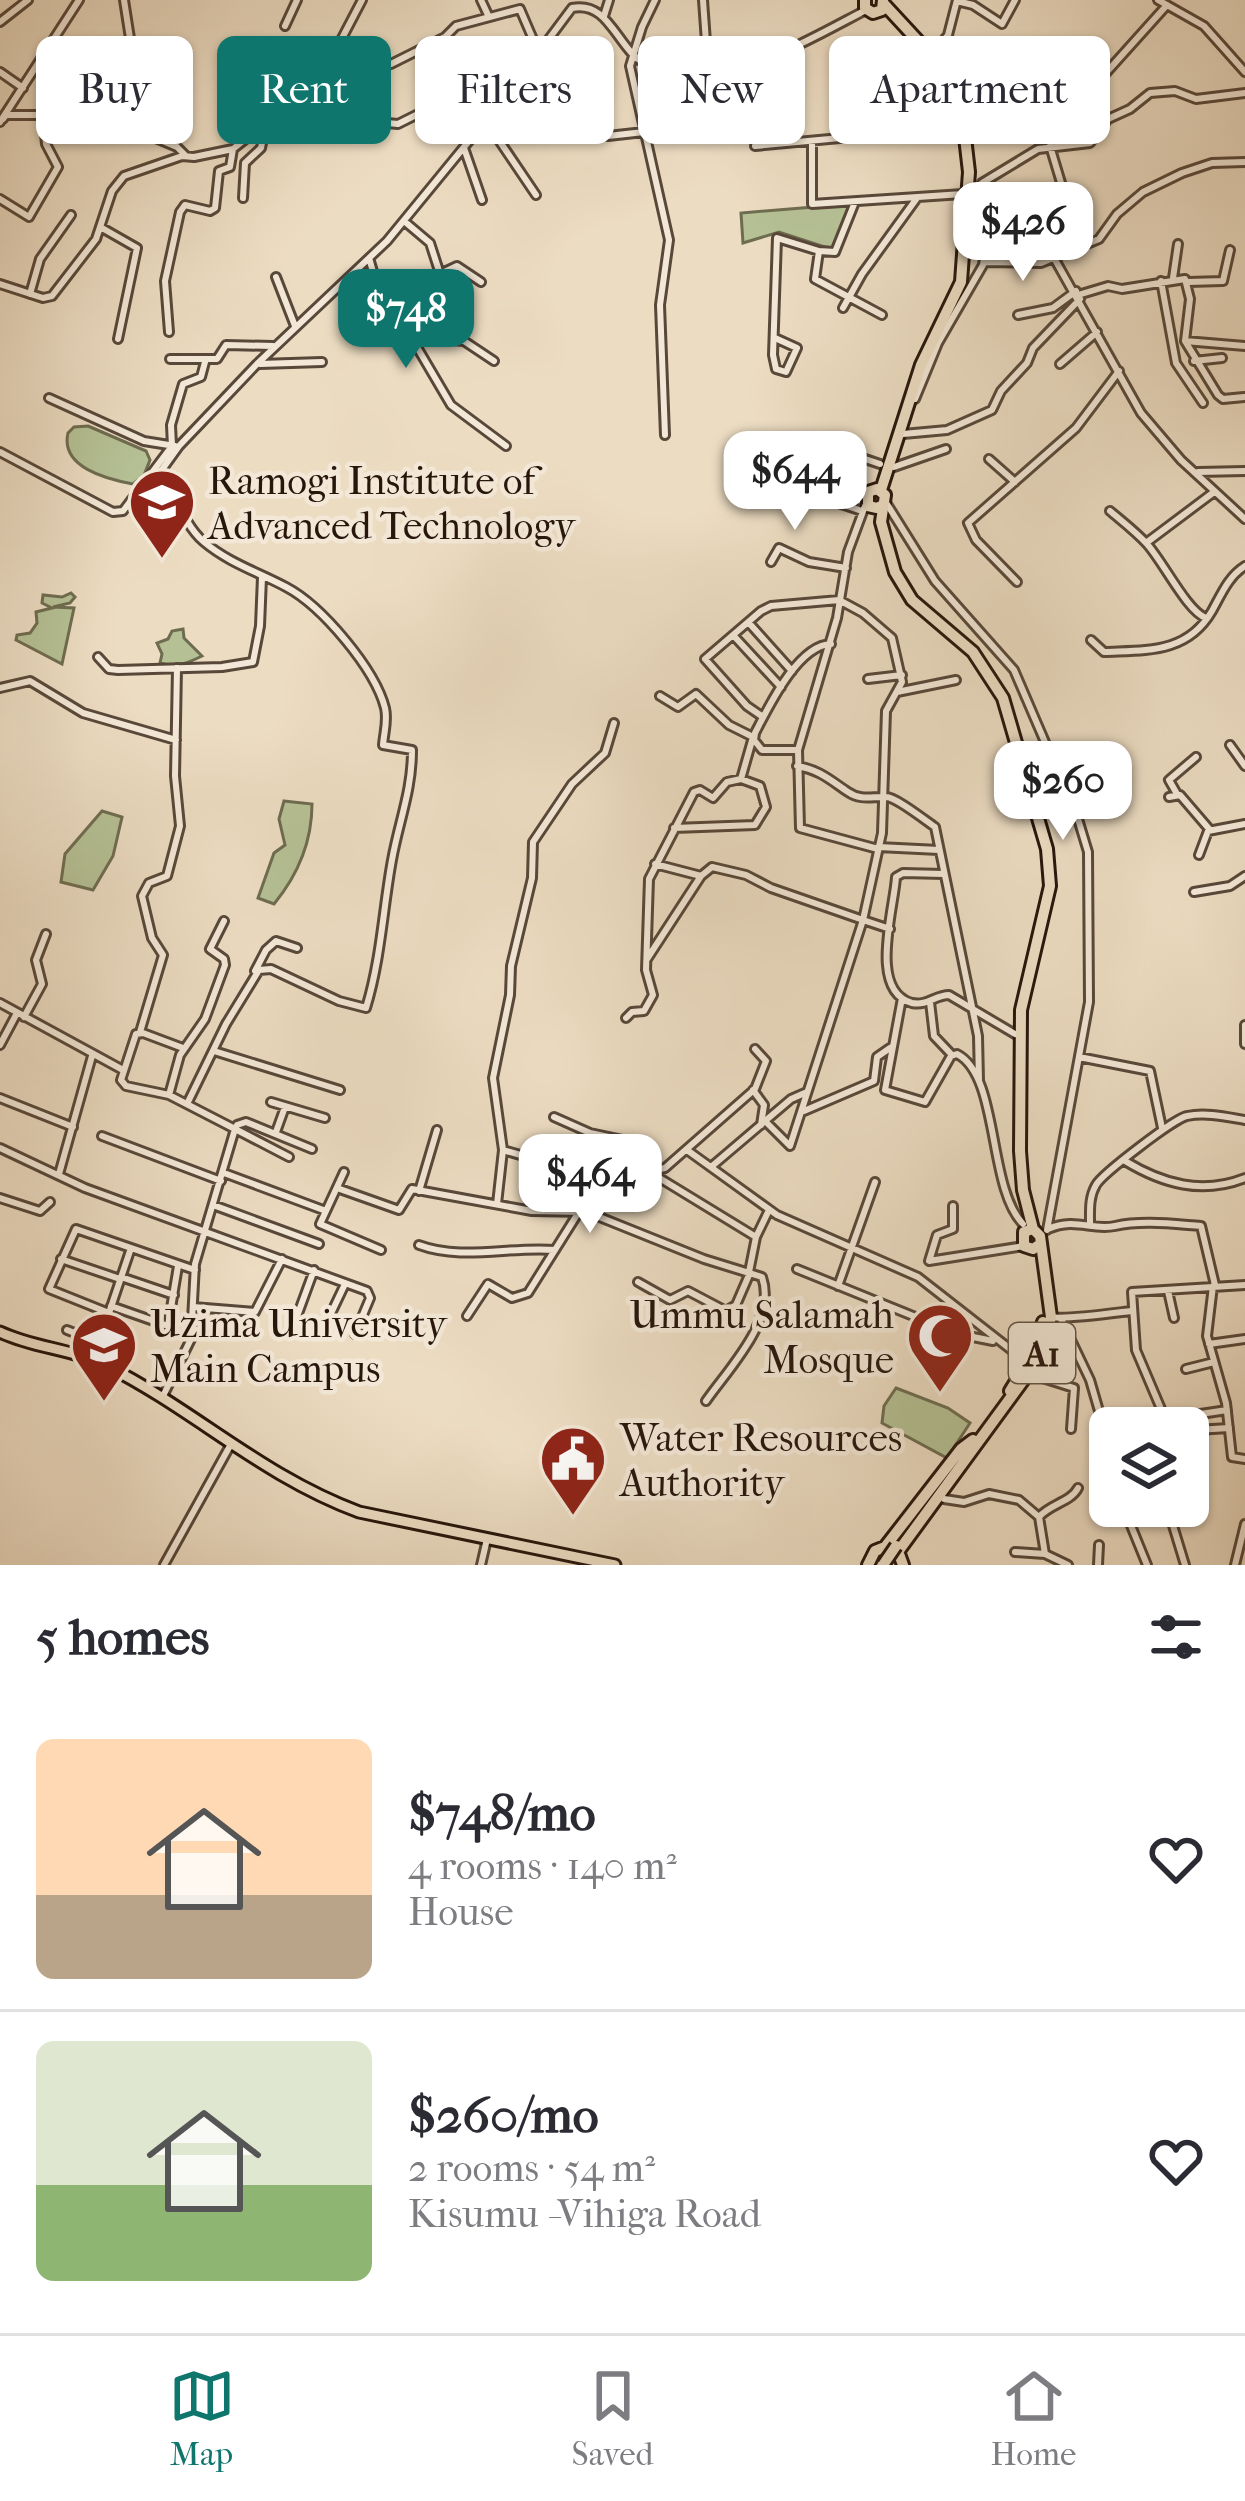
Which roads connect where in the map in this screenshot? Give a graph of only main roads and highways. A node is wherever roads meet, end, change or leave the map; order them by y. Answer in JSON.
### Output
{"nodes":[{"id":1,"x":875,"y":5,"type":"edge"},
{"id":2,"x":970,"y":190,"type":"junction"},
{"id":3,"x":875,"y":499,"type":"junction"},
{"id":4,"x":1033,"y":1236,"type":"junction"},
{"id":5,"x":0,"y":1332,"type":"edge"},
{"id":6,"x":1029,"y":1369,"type":"junction"},
{"id":7,"x":976,"y":1442,"type":"junction"},
{"id":8,"x":885,"y":1547,"type":"junction"},
{"id":9,"x":902,"y":1562,"type":"edge"},
{"id":10,"x":615,"y":1565,"type":"edge"},
{"id":11,"x":868,"y":1565,"type":"edge"},
{"id":12,"x":886,"y":1565,"type":"edge"}],
"edges":[{"from":1,"to":2,"type":"highway","number":"A1"},
{"from":1,"to":2,"type":"highway","number":"A1"},
{"from":2,"to":3,"type":"highway","number":"A1"},
{"from":2,"to":3,"type":"highway","number":"A1"},
{"from":3,"to":4,"type":"highway","number":"A1"},
{"from":3,"to":4,"type":"highway","number":"A1"},
{"from":4,"to":6,"type":"highway","number":"A1"},
{"from":4,"to":6,"type":"highway","number":"A1"},
{"from":5,"to":10,"type":"main road"},
{"from":6,"to":7,"type":"highway","number":"A1"},
{"from":7,"to":8,"type":"highway","number":"A1"},
{"from":7,"to":9,"type":"highway","number":"A1"},
{"from":7,"to":12,"type":"highway","number":"A1","bridge":true},
{"from":8,"to":9,"type":"highway"},
{"from":8,"to":11,"type":"highway"}]}
